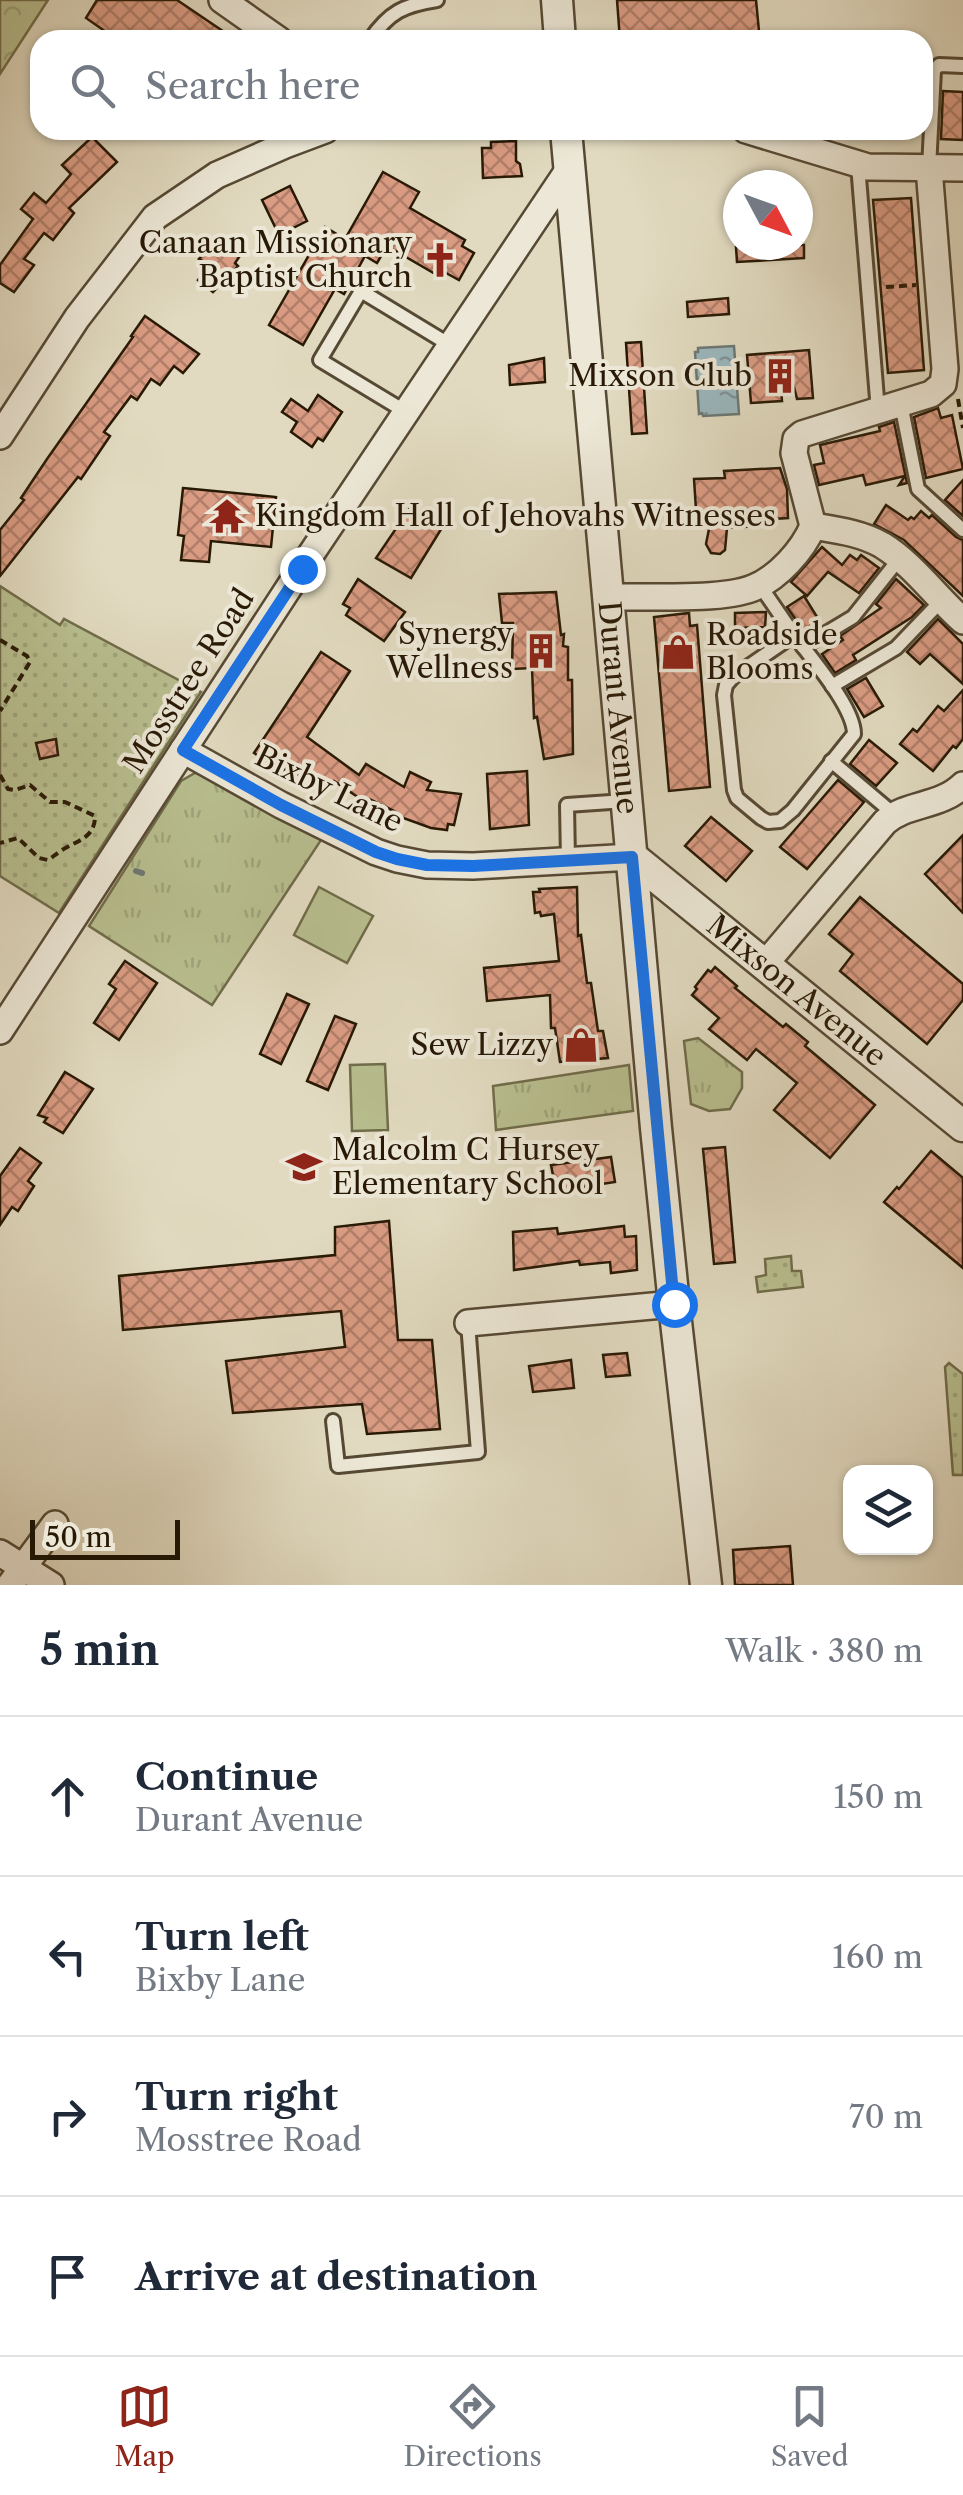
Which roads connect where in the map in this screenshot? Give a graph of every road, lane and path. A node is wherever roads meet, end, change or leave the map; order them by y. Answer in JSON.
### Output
{"nodes":[{"id":1,"x":222,"y":0,"type":"edge"},
{"id":2,"x":437,"y":0,"type":"edge"},
{"id":3,"x":557,"y":0,"type":"edge"},
{"id":4,"x":265,"y":30,"type":"edge"},
{"id":5,"x":377,"y":30,"type":"edge"},
{"id":6,"x":559,"y":30,"type":"edge"},
{"id":7,"x":963,"y":66,"type":"edge"},
{"id":8,"x":933,"y":90,"type":"edge"},
{"id":9,"x":300,"y":140,"type":"edge"},
{"id":10,"x":567,"y":140,"type":"edge"},
{"id":11,"x":779,"y":140,"type":"edge"},
{"id":12,"x":930,"y":140,"type":"edge"},
{"id":13,"x":858,"y":164,"type":"junction"},
{"id":14,"x":929,"y":168,"type":"junction"},
{"id":15,"x":963,"y":168,"type":"edge"},
{"id":16,"x":569,"y":169,"type":"junction"},
{"id":17,"x":921,"y":284,"type":"dead end"},
{"id":18,"x":868,"y":288,"type":"junction"},
{"id":19,"x":450,"y":345,"type":"junction"},
{"id":20,"x":954,"y":394,"type":"dead end"},
{"id":21,"x":890,"y":408,"type":"junction"},
{"id":22,"x":406,"y":412,"type":"junction"},
{"id":23,"x":962,"y":416,"type":"edge"},
{"id":24,"x":963,"y":428,"type":"edge"},
{"id":25,"x":0,"y":436,"type":"edge"},
{"id":26,"x":814,"y":526,"type":"junction"},
{"id":27,"x":963,"y":530,"type":"edge"},
{"id":28,"x":899,"y":559,"type":"junction"},
{"id":29,"x":759,"y":584,"type":"junction"},
{"id":30,"x":610,"y":597,"type":"junction"},
{"id":31,"x":942,"y":600,"type":"junction"},
{"id":32,"x":963,"y":621,"type":"edge"},
{"id":33,"x":0,"y":640,"type":"edge"},
{"id":34,"x":799,"y":641,"type":"junction"},
{"id":35,"x":832,"y":686,"type":"junction"},
{"id":36,"x":0,"y":710,"type":"edge"},
{"id":37,"x":183,"y":750,"type":"junction"},
{"id":38,"x":831,"y":761,"type":"junction"},
{"id":39,"x":0,"y":775,"type":"edge"},
{"id":40,"x":963,"y":785,"type":"edge"},
{"id":41,"x":628,"y":800,"type":"junction"},
{"id":42,"x":895,"y":814,"type":"junction"},
{"id":43,"x":0,"y":844,"type":"edge"},
{"id":44,"x":632,"y":857,"type":"junction"},
{"id":45,"x":568,"y":860,"type":"junction"},
{"id":46,"x":766,"y":963,"type":"junction"},
{"id":47,"x":0,"y":1031,"type":"edge"},
{"id":48,"x":963,"y":1126,"type":"edge"},
{"id":49,"x":674,"y":1304,"type":"junction"},
{"id":50,"x":468,"y":1323,"type":"joint"},
{"id":51,"x":332,"y":1420,"type":"dead end"},
{"id":52,"x":55,"y":1524,"type":"dead end"},
{"id":53,"x":0,"y":1553,"type":"edge"},
{"id":54,"x":17,"y":1576,"type":"edge"},
{"id":55,"x":51,"y":1585,"type":"edge"},
{"id":56,"x":706,"y":1585,"type":"edge"}],
"edges":[{"from":1,"to":4,"type":"street"},
{"from":2,"to":5,"type":"lane"},
{"from":3,"to":6,"type":"street"},
{"from":7,"to":8,"type":"lane"},
{"from":9,"to":25,"type":"street"},
{"from":10,"to":16,"type":"street","name":"Durant Avenue"},
{"from":11,"to":13,"type":"street"},
{"from":12,"to":14,"type":"lane"},
{"from":13,"to":14,"type":"street"},
{"from":13,"to":18,"type":"lane"},
{"from":14,"to":15,"type":"street"},
{"from":14,"to":21,"type":"street"},
{"from":16,"to":19,"type":"street","name":"Mosstree Road"},
{"from":16,"to":30,"type":"street","name":"Durant Avenue"},
{"from":17,"to":18,"type":"path"},
{"from":18,"to":21,"type":"lane"},
{"from":19,"to":22,"type":"street","name":"Mosstree Road"},
{"from":19,"to":22,"type":"lane"},
{"from":20,"to":23,"type":"path"},
{"from":21,"to":26,"type":"street"},
{"from":21,"to":27,"type":"lane"},
{"from":22,"to":37,"type":"street","name":"Mosstree Road"},
{"from":23,"to":24,"type":"path"},
{"from":26,"to":28,"type":"street"},
{"from":26,"to":29,"type":"street"},
{"from":28,"to":31,"type":"street"},
{"from":28,"to":34,"type":"lane"},
{"from":29,"to":30,"type":"street"},
{"from":29,"to":34,"type":"lane"},
{"from":30,"to":41,"type":"street","name":"Durant Avenue"},
{"from":31,"to":32,"type":"street"},
{"from":31,"to":35,"type":"lane"},
{"from":33,"to":36,"type":"path"},
{"from":34,"to":35,"type":"lane"},
{"from":34,"to":38,"type":"lane"},
{"from":35,"to":38,"type":"lane"},
{"from":37,"to":45,"type":"street","name":"Bixby Lane"},
{"from":37,"to":47,"type":"street","name":"Mosstree Road"},
{"from":38,"to":42,"type":"lane"},
{"from":39,"to":43,"type":"path"},
{"from":40,"to":42,"type":"street"},
{"from":41,"to":44,"type":"street","name":"Durant Avenue"},
{"from":41,"to":45,"type":"lane"},
{"from":42,"to":46,"type":"street"},
{"from":44,"to":45,"type":"street","name":"Bixby Lane"},
{"from":44,"to":46,"type":"street","name":"Mixson Avenue"},
{"from":44,"to":49,"type":"street","name":"Durant Avenue"},
{"from":46,"to":48,"type":"street","name":"Mixson Avenue"},
{"from":49,"to":50,"type":"street"},
{"from":49,"to":56,"type":"street","name":"Durant Avenue"},
{"from":50,"to":51,"type":"lane"},
{"from":52,"to":54,"type":"street"},
{"from":53,"to":54,"type":"street"},
{"from":54,"to":55,"type":"street"}]}
